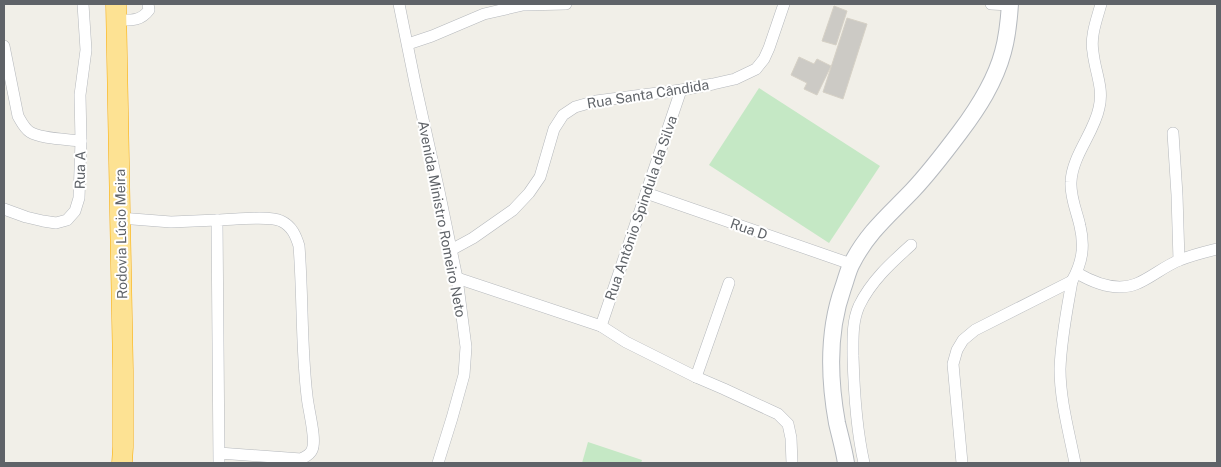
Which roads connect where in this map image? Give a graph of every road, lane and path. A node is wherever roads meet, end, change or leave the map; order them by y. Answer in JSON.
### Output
{"nodes":[{"id":1,"x":83,"y":4,"type":"edge"},
{"id":2,"x":400,"y":4,"type":"edge"},
{"id":3,"x":566,"y":4,"type":"edge"},
{"id":4,"x":784,"y":4,"type":"edge"},
{"id":5,"x":991,"y":4,"type":"edge"},
{"id":6,"x":1010,"y":4,"type":"edge"},
{"id":7,"x":1101,"y":4,"type":"edge"},
{"id":8,"x":148,"y":7,"type":"edge"},
{"id":9,"x":116,"y":12,"type":"edge"},
{"id":10,"x":408,"y":44,"type":"junction"},
{"id":11,"x":4,"y":46,"type":"edge"},
{"id":12,"x":681,"y":90,"type":"junction"},
{"id":13,"x":1173,"y":133,"type":"dead end"},
{"id":14,"x":81,"y":141,"type":"junction"},
{"id":15,"x":646,"y":193,"type":"junction"},
{"id":16,"x":4,"y":208,"type":"edge"},
{"id":17,"x":120,"y":218,"type":"junction"},
{"id":18,"x":217,"y":220,"type":"junction"},
{"id":19,"x":911,"y":245,"type":"dead end"},
{"id":20,"x":1217,"y":248,"type":"edge"},
{"id":21,"x":451,"y":250,"type":"junction"},
{"id":22,"x":1179,"y":260,"type":"junction"},
{"id":23,"x":851,"y":264,"type":"junction"},
{"id":24,"x":1074,"y":277,"type":"junction"},
{"id":25,"x":457,"y":278,"type":"junction"},
{"id":26,"x":729,"y":283,"type":"dead end"},
{"id":27,"x":602,"y":326,"type":"junction"},
{"id":28,"x":831,"y":374,"type":"junction"},
{"id":29,"x":696,"y":377,"type":"junction"},
{"id":30,"x":854,"y":381,"type":"junction"},
{"id":31,"x":219,"y":458,"type":"edge"},
{"id":32,"x":122,"y":463,"type":"edge"},
{"id":33,"x":438,"y":463,"type":"edge"},
{"id":34,"x":792,"y":463,"type":"edge"},
{"id":35,"x":846,"y":463,"type":"edge"},
{"id":36,"x":864,"y":463,"type":"edge"},
{"id":37,"x":962,"y":463,"type":"edge"},
{"id":38,"x":1075,"y":463,"type":"edge"}],
"edges":[{"from":1,"to":14,"type":"street"},
{"from":2,"to":10,"type":"street","name":"Avenida Ministro Romeiro Neto"},
{"from":3,"to":10,"type":"street"},
{"from":4,"to":12,"type":"street","name":"Rua Santa Cândida"},
{"from":5,"to":6,"type":"street"},
{"from":6,"to":23,"type":"street"},
{"from":7,"to":24,"type":"street"},
{"from":8,"to":9,"type":"street"},
{"from":9,"to":17,"type":"highway","name":"Rodovia Lúcio Meira"},
{"from":10,"to":21,"type":"street","name":"Avenida Ministro Romeiro Neto"},
{"from":11,"to":14,"type":"street"},
{"from":12,"to":15,"type":"street","name":"Rua Antônio Spindula da Silva"},
{"from":12,"to":21,"type":"street","name":"Rua Santa Cândida"},
{"from":13,"to":22,"type":"street"},
{"from":14,"to":16,"type":"street","name":"Rua A"},
{"from":15,"to":23,"type":"street","name":"Rua D"},
{"from":15,"to":27,"type":"street","name":"Rua Antônio Spindula da Silva"},
{"from":17,"to":18,"type":"street"},
{"from":17,"to":32,"type":"highway","name":"Rodovia Lúcio Meira"},
{"from":18,"to":31,"type":"street"},
{"from":18,"to":31,"type":"street"},
{"from":19,"to":30,"type":"street"},
{"from":20,"to":22,"type":"street"},
{"from":21,"to":25,"type":"street","name":"Avenida Ministro Romeiro Neto"},
{"from":22,"to":24,"type":"street"},
{"from":23,"to":28,"type":"street"},
{"from":24,"to":37,"type":"street"},
{"from":24,"to":38,"type":"street"},
{"from":25,"to":27,"type":"street"},
{"from":25,"to":33,"type":"street","name":"Avenida Ministro Romeiro Neto"},
{"from":26,"to":29,"type":"street"},
{"from":27,"to":29,"type":"street"},
{"from":28,"to":30,"type":"street"},
{"from":28,"to":35,"type":"street"},
{"from":29,"to":34,"type":"street"},
{"from":30,"to":36,"type":"street"}]}
